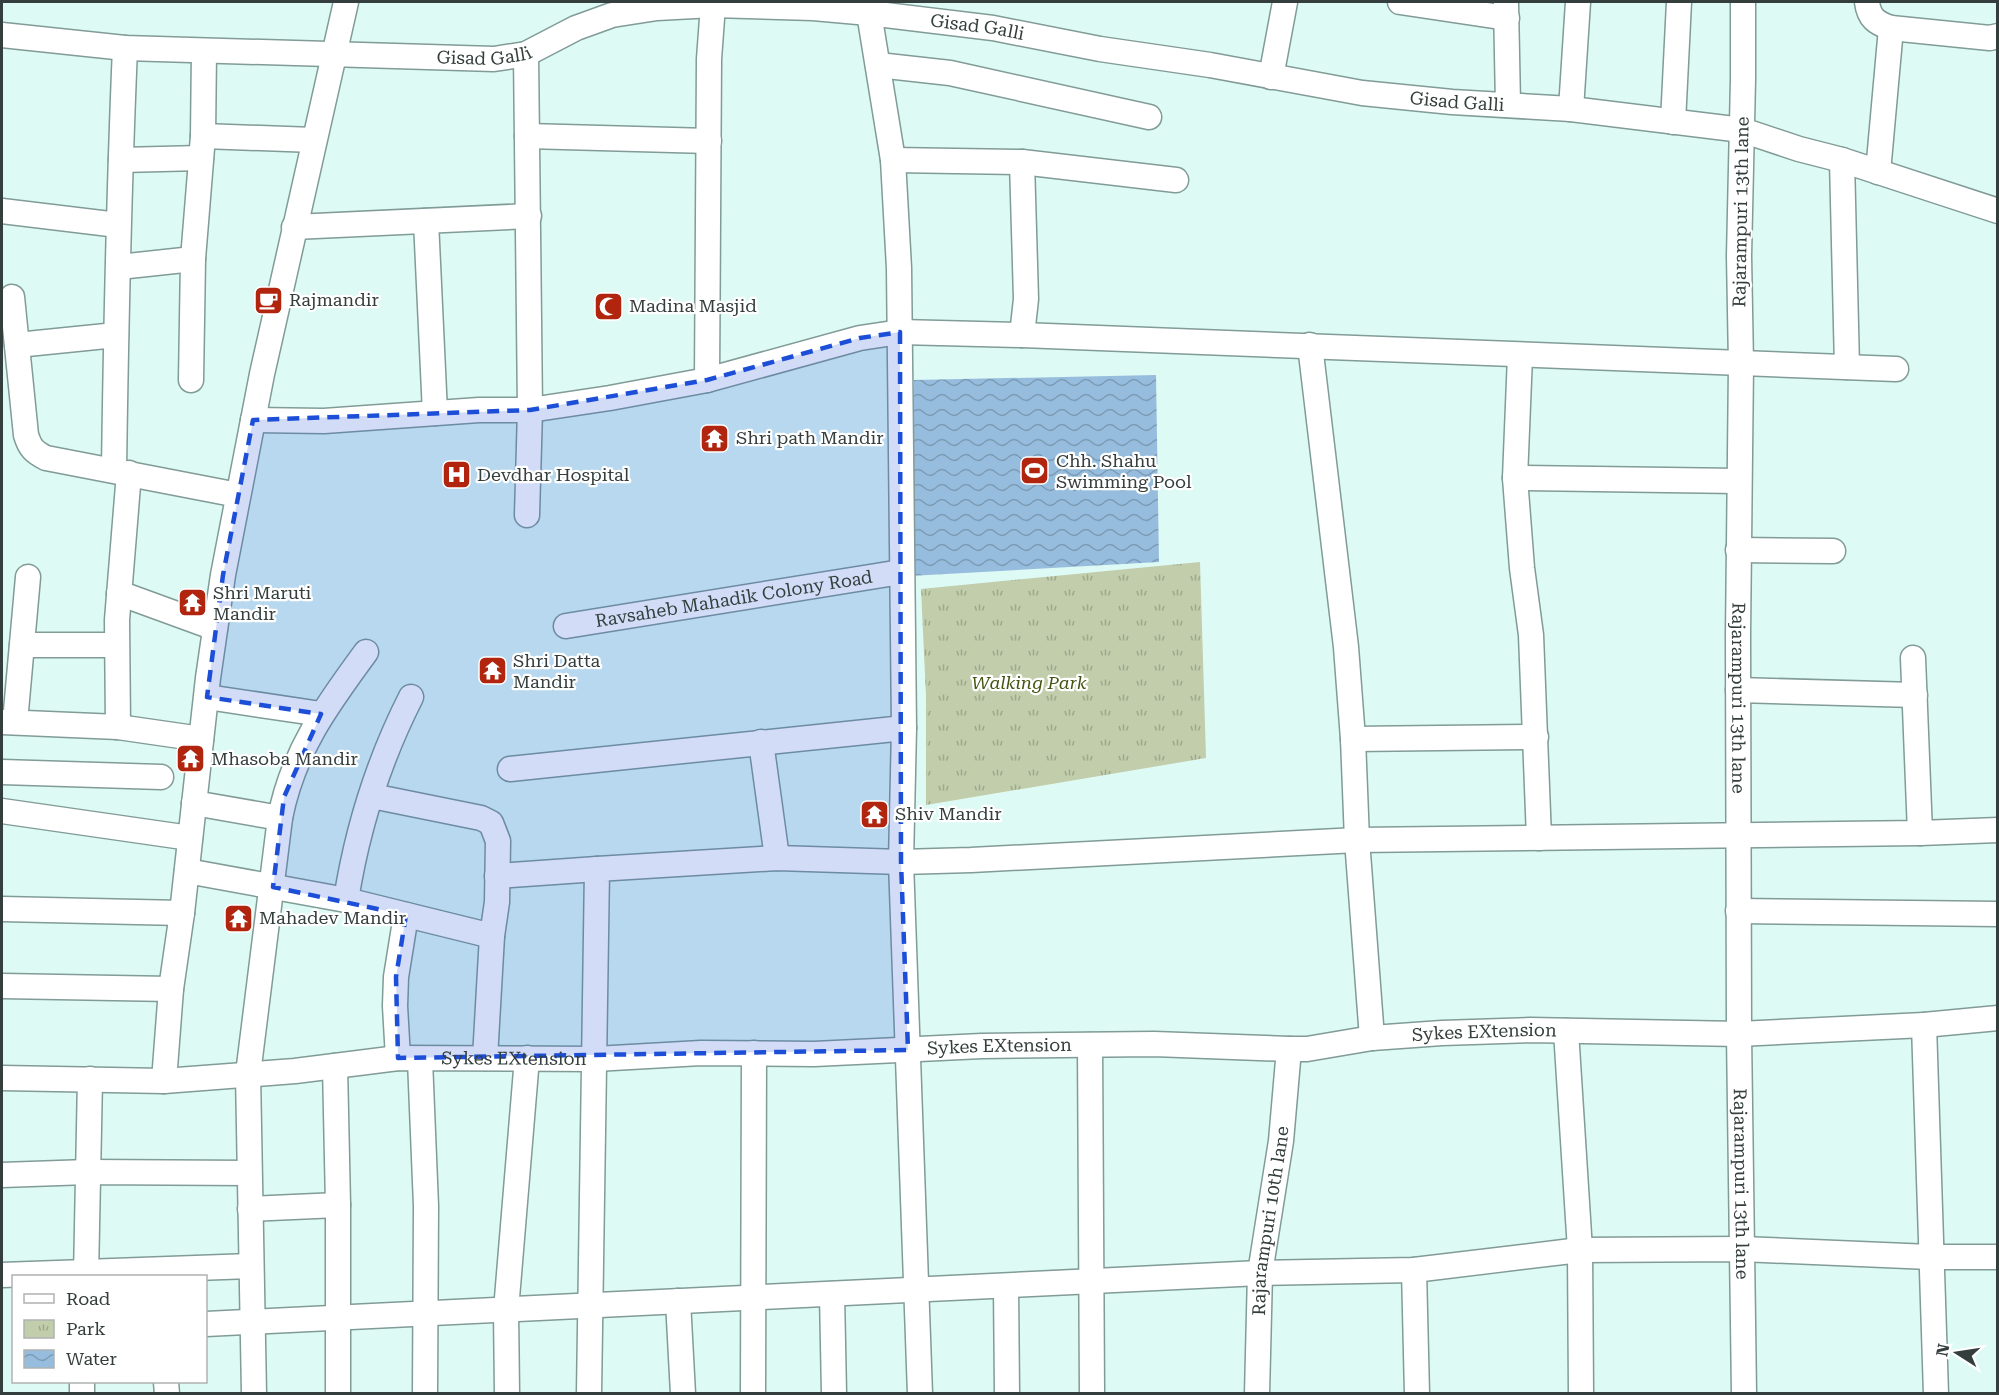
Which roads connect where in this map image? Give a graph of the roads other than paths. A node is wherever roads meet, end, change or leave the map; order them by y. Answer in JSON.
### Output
{"nodes":[{"id":1,"x":346,"y":2,"type":"edge"},
{"id":2,"x":1285,"y":2,"type":"edge"},
{"id":3,"x":1400,"y":2,"type":"edge"},
{"id":4,"x":1578,"y":2,"type":"edge"},
{"id":5,"x":1679,"y":2,"type":"edge"},
{"id":6,"x":1743,"y":2,"type":"edge"},
{"id":7,"x":1867,"y":2,"type":"edge"},
{"id":8,"x":713,"y":5,"type":"junction"},
{"id":9,"x":1506,"y":10,"type":"edge"},
{"id":10,"x":869,"y":14,"type":"junction"},
{"id":11,"x":1891,"y":28,"type":"junction"},
{"id":12,"x":2,"y":35,"type":"edge"},
{"id":13,"x":1998,"y":36,"type":"edge"},
{"id":14,"x":125,"y":48,"type":"junction"},
{"id":15,"x":204,"y":51,"type":"junction"},
{"id":16,"x":333,"y":54,"type":"junction"},
{"id":17,"x":526,"y":54,"type":"junction"},
{"id":18,"x":878,"y":65,"type":"junction"},
{"id":19,"x":1271,"y":77,"type":"junction"},
{"id":20,"x":1508,"y":105,"type":"junction"},
{"id":21,"x":1571,"y":109,"type":"junction"},
{"id":22,"x":1149,"y":117,"type":"dead end"},
{"id":23,"x":1673,"y":122,"type":"junction"},
{"id":24,"x":1742,"y":130,"type":"junction"},
{"id":25,"x":527,"y":136,"type":"junction"},
{"id":26,"x":314,"y":140,"type":"junction"},
{"id":27,"x":709,"y":141,"type":"junction"},
{"id":28,"x":202,"y":147,"type":"junction"},
{"id":29,"x":121,"y":160,"type":"junction"},
{"id":30,"x":893,"y":160,"type":"junction"},
{"id":31,"x":1842,"y":160,"type":"junction"},
{"id":32,"x":1022,"y":162,"type":"junction"},
{"id":33,"x":1878,"y":172,"type":"junction"},
{"id":34,"x":1176,"y":180,"type":"dead end"},
{"id":35,"x":2,"y":211,"type":"edge"},
{"id":36,"x":1998,"y":211,"type":"edge"},
{"id":37,"x":529,"y":216,"type":"junction"},
{"id":38,"x":426,"y":221,"type":"junction"},
{"id":39,"x":118,"y":225,"type":"junction"},
{"id":40,"x":294,"y":227,"type":"junction"},
{"id":41,"x":193,"y":259,"type":"junction"},
{"id":42,"x":119,"y":267,"type":"junction"},
{"id":43,"x":12,"y":297,"type":"dead end"},
{"id":44,"x":900,"y":332,"type":"junction"},
{"id":45,"x":116,"y":334,"type":"junction"},
{"id":46,"x":1022,"y":335,"type":"junction"},
{"id":47,"x":17,"y":345,"type":"junction"},
{"id":48,"x":1310,"y":345,"type":"junction"},
{"id":49,"x":1520,"y":356,"type":"junction"},
{"id":50,"x":1741,"y":363,"type":"junction"},
{"id":51,"x":1847,"y":367,"type":"junction"},
{"id":52,"x":1896,"y":369,"type":"dead end"},
{"id":53,"x":191,"y":380,"type":"dead end"},
{"id":54,"x":707,"y":380,"type":"junction"},
{"id":55,"x":530,"y":410,"type":"junction"},
{"id":56,"x":435,"y":413,"type":"junction"},
{"id":57,"x":253,"y":420,"type":"junction"},
{"id":58,"x":121,"y":472,"type":"junction"},
{"id":59,"x":1515,"y":478,"type":"junction"},
{"id":60,"x":1738,"y":481,"type":"junction"},
{"id":61,"x":238,"y":495,"type":"junction"},
{"id":62,"x":527,"y":515,"type":"dead end"},
{"id":63,"x":1738,"y":550,"type":"junction"},
{"id":64,"x":1833,"y":551,"type":"dead end"},
{"id":65,"x":901,"y":572,"type":"junction"},
{"id":66,"x":28,"y":577,"type":"dead end"},
{"id":67,"x":119,"y":592,"type":"junction"},
{"id":68,"x":566,"y":626,"type":"dead end"},
{"id":69,"x":215,"y":628,"type":"junction"},
{"id":70,"x":22,"y":645,"type":"junction"},
{"id":71,"x":116,"y":645,"type":"junction"},
{"id":72,"x":366,"y":652,"type":"dead end"},
{"id":73,"x":1913,"y":658,"type":"dead end"},
{"id":74,"x":1738,"y":690,"type":"junction"},
{"id":75,"x":1915,"y":695,"type":"junction"},
{"id":76,"x":207,"y":697,"type":"junction"},
{"id":77,"x":411,"y":697,"type":"dead end"},
{"id":78,"x":321,"y":714,"type":"junction"},
{"id":79,"x":8,"y":722,"type":"edge"},
{"id":80,"x":118,"y":727,"type":"junction"},
{"id":81,"x":904,"y":728,"type":"junction"},
{"id":82,"x":1536,"y":737,"type":"junction"},
{"id":83,"x":201,"y":739,"type":"junction"},
{"id":84,"x":1353,"y":739,"type":"junction"},
{"id":85,"x":761,"y":742,"type":"junction"},
{"id":86,"x":510,"y":769,"type":"dead end"},
{"id":87,"x":2,"y":772,"type":"edge"},
{"id":88,"x":161,"y":777,"type":"dead end"},
{"id":89,"x":372,"y":796,"type":"junction"},
{"id":90,"x":194,"y":803,"type":"junction"},
{"id":91,"x":2,"y":811,"type":"edge"},
{"id":92,"x":280,"y":818,"type":"junction"},
{"id":93,"x":1998,"y":830,"type":"edge"},
{"id":94,"x":1920,"y":832,"type":"junction"},
{"id":95,"x":1738,"y":835,"type":"junction"},
{"id":96,"x":190,"y":837,"type":"junction"},
{"id":97,"x":1539,"y":838,"type":"junction"},
{"id":98,"x":1357,"y":840,"type":"junction"},
{"id":99,"x":777,"y":858,"type":"junction"},
{"id":100,"x":901,"y":862,"type":"junction"},
{"id":101,"x":597,"y":869,"type":"junction"},
{"id":102,"x":186,"y":871,"type":"junction"},
{"id":103,"x":497,"y":876,"type":"junction"},
{"id":104,"x":273,"y":887,"type":"junction"},
{"id":105,"x":346,"y":900,"type":"junction"},
{"id":106,"x":2,"y":909,"type":"edge"},
{"id":107,"x":1738,"y":911,"type":"junction"},
{"id":108,"x":182,"y":913,"type":"junction"},
{"id":109,"x":1998,"y":914,"type":"edge"},
{"id":110,"x":406,"y":915,"type":"junction"},
{"id":111,"x":492,"y":936,"type":"junction"},
{"id":112,"x":2,"y":986,"type":"edge"},
{"id":113,"x":171,"y":989,"type":"junction"},
{"id":114,"x":1998,"y":1018,"type":"edge"},
{"id":115,"x":1924,"y":1025,"type":"junction"},
{"id":116,"x":1566,"y":1030,"type":"junction"},
{"id":117,"x":1739,"y":1034,"type":"junction"},
{"id":118,"x":1372,"y":1038,"type":"junction"},
{"id":119,"x":1090,"y":1045,"type":"junction"},
{"id":120,"x":1289,"y":1049,"type":"junction"},
{"id":121,"x":908,"y":1050,"type":"junction"},
{"id":122,"x":754,"y":1053,"type":"junction"},
{"id":123,"x":485,"y":1058,"type":"junction"},
{"id":124,"x":527,"y":1058,"type":"junction"},
{"id":125,"x":409,"y":1059,"type":"junction"},
{"id":126,"x":595,"y":1059,"type":"junction"},
{"id":127,"x":335,"y":1066,"type":"junction"},
{"id":128,"x":248,"y":1074,"type":"junction"},
{"id":129,"x":2,"y":1078,"type":"edge"},
{"id":130,"x":90,"y":1079,"type":"junction"},
{"id":131,"x":164,"y":1082,"type":"junction"},
{"id":132,"x":88,"y":1172,"type":"junction"},
{"id":133,"x":249,"y":1173,"type":"junction"},
{"id":134,"x":2,"y":1175,"type":"edge"},
{"id":135,"x":338,"y":1205,"type":"junction"},
{"id":136,"x":250,"y":1209,"type":"junction"},
{"id":137,"x":1742,"y":1249,"type":"junction"},
{"id":138,"x":1580,"y":1250,"type":"junction"},
{"id":139,"x":1930,"y":1257,"type":"junction"},
{"id":140,"x":1998,"y":1257,"type":"edge"},
{"id":141,"x":251,"y":1266,"type":"junction"},
{"id":142,"x":1414,"y":1270,"type":"junction"},
{"id":143,"x":1260,"y":1273,"type":"junction"},
{"id":144,"x":86,"y":1274,"type":"edge"},
{"id":145,"x":2,"y":1275,"type":"edge"},
{"id":146,"x":1091,"y":1281,"type":"junction"},
{"id":147,"x":1006,"y":1286,"type":"junction"},
{"id":148,"x":918,"y":1290,"type":"junction"},
{"id":149,"x":832,"y":1294,"type":"junction"},
{"id":150,"x":753,"y":1298,"type":"junction"},
{"id":151,"x":678,"y":1301,"type":"junction"},
{"id":152,"x":589,"y":1306,"type":"junction"},
{"id":153,"x":506,"y":1310,"type":"junction"},
{"id":154,"x":427,"y":1314,"type":"junction"},
{"id":155,"x":338,"y":1319,"type":"junction"},
{"id":156,"x":252,"y":1323,"type":"junction"},
{"id":157,"x":207,"y":1324,"type":"edge"},
{"id":158,"x":254,"y":1394,"type":"edge"},
{"id":159,"x":338,"y":1394,"type":"edge"},
{"id":160,"x":425,"y":1394,"type":"edge"},
{"id":161,"x":507,"y":1394,"type":"edge"},
{"id":162,"x":589,"y":1394,"type":"edge"},
{"id":163,"x":682,"y":1394,"type":"edge"},
{"id":164,"x":753,"y":1394,"type":"edge"},
{"id":165,"x":834,"y":1394,"type":"edge"},
{"id":166,"x":920,"y":1394,"type":"edge"},
{"id":167,"x":1007,"y":1394,"type":"edge"},
{"id":168,"x":1092,"y":1394,"type":"edge"},
{"id":169,"x":1257,"y":1394,"type":"edge"},
{"id":170,"x":1417,"y":1394,"type":"edge"},
{"id":171,"x":1581,"y":1394,"type":"edge"},
{"id":172,"x":1744,"y":1394,"type":"edge"},
{"id":173,"x":1936,"y":1394,"type":"edge"}],
"edges":[{"from":1,"to":16,"type":"street"},
{"from":2,"to":19,"type":"street"},
{"from":3,"to":9,"type":"street"},
{"from":4,"to":21,"type":"street"},
{"from":5,"to":23,"type":"street"},
{"from":6,"to":24,"type":"street","name":"Rajarampuri 13th lane"},
{"from":7,"to":11,"type":"street"},
{"from":8,"to":10,"type":"street","name":"Gisad Galli"},
{"from":8,"to":17,"type":"street","name":"Gisad Galli"},
{"from":8,"to":27,"type":"street"},
{"from":9,"to":20,"type":"street"},
{"from":10,"to":18,"type":"street"},
{"from":10,"to":19,"type":"street","name":"Gisad Galli"},
{"from":11,"to":13,"type":"street"},
{"from":11,"to":33,"type":"street"},
{"from":12,"to":14,"type":"street","name":"Gisad Galli"},
{"from":14,"to":15,"type":"street","name":"Gisad Galli"},
{"from":14,"to":29,"type":"street"},
{"from":15,"to":16,"type":"street","name":"Gisad Galli"},
{"from":15,"to":28,"type":"street"},
{"from":16,"to":17,"type":"street","name":"Gisad Galli"},
{"from":16,"to":26,"type":"street"},
{"from":17,"to":25,"type":"street"},
{"from":18,"to":22,"type":"street"},
{"from":18,"to":30,"type":"street"},
{"from":19,"to":20,"type":"street","name":"Gisad Galli"},
{"from":20,"to":21,"type":"street","name":"Gisad Galli"},
{"from":21,"to":23,"type":"street","name":"Gisad Galli"},
{"from":23,"to":24,"type":"street","name":"Gisad Galli"},
{"from":24,"to":31,"type":"street","name":"Gisad Galli"},
{"from":24,"to":50,"type":"street","name":"Rajarampuri 13th lane"},
{"from":25,"to":27,"type":"street"},
{"from":25,"to":37,"type":"street"},
{"from":26,"to":28,"type":"street"},
{"from":26,"to":40,"type":"street"},
{"from":27,"to":54,"type":"street"},
{"from":28,"to":29,"type":"street"},
{"from":28,"to":41,"type":"street"},
{"from":29,"to":39,"type":"street"},
{"from":30,"to":32,"type":"street"},
{"from":30,"to":44,"type":"street"},
{"from":31,"to":33,"type":"street","name":"Gisad Galli"},
{"from":31,"to":51,"type":"street"},
{"from":32,"to":34,"type":"street"},
{"from":32,"to":46,"type":"street"},
{"from":33,"to":36,"type":"street","name":"Gisad Galli"},
{"from":35,"to":39,"type":"street"},
{"from":37,"to":38,"type":"street"},
{"from":37,"to":55,"type":"street"},
{"from":38,"to":40,"type":"street"},
{"from":38,"to":56,"type":"street"},
{"from":39,"to":42,"type":"street"},
{"from":40,"to":57,"type":"street"},
{"from":41,"to":42,"type":"street"},
{"from":41,"to":53,"type":"street"},
{"from":42,"to":45,"type":"street"},
{"from":43,"to":47,"type":"street"},
{"from":44,"to":46,"type":"street"},
{"from":44,"to":54,"type":"street"},
{"from":44,"to":65,"type":"street"},
{"from":45,"to":47,"type":"street"},
{"from":45,"to":58,"type":"street"},
{"from":46,"to":48,"type":"street"},
{"from":47,"to":58,"type":"street"},
{"from":48,"to":49,"type":"street"},
{"from":48,"to":84,"type":"street"},
{"from":49,"to":50,"type":"street"},
{"from":49,"to":59,"type":"street"},
{"from":50,"to":51,"type":"street"},
{"from":50,"to":60,"type":"street","name":"Rajarampuri 13th lane"},
{"from":51,"to":52,"type":"street"},
{"from":54,"to":55,"type":"street"},
{"from":55,"to":56,"type":"street"},
{"from":55,"to":62,"type":"street"},
{"from":56,"to":57,"type":"street"},
{"from":57,"to":61,"type":"street"},
{"from":58,"to":61,"type":"street"},
{"from":58,"to":67,"type":"street"},
{"from":59,"to":60,"type":"street"},
{"from":59,"to":82,"type":"street"},
{"from":60,"to":63,"type":"street","name":"Rajarampuri 13th lane"},
{"from":61,"to":69,"type":"street"},
{"from":63,"to":64,"type":"street"},
{"from":63,"to":74,"type":"street","name":"Rajarampuri 13th lane"},
{"from":65,"to":68,"type":"street","name":"Ravsaheb Mahadik Colony Road"},
{"from":65,"to":81,"type":"street"},
{"from":66,"to":70,"type":"street"},
{"from":67,"to":69,"type":"street"},
{"from":67,"to":71,"type":"street"},
{"from":69,"to":76,"type":"street"},
{"from":70,"to":71,"type":"street"},
{"from":70,"to":79,"type":"street"},
{"from":71,"to":80,"type":"street"},
{"from":72,"to":78,"type":"street"},
{"from":73,"to":75,"type":"street"},
{"from":74,"to":75,"type":"street"},
{"from":74,"to":95,"type":"street","name":"Rajarampuri 13th lane"},
{"from":75,"to":94,"type":"street"},
{"from":76,"to":78,"type":"street"},
{"from":76,"to":83,"type":"street"},
{"from":77,"to":89,"type":"street"},
{"from":78,"to":92,"type":"street"},
{"from":79,"to":80,"type":"street"},
{"from":80,"to":83,"type":"street"},
{"from":81,"to":85,"type":"street"},
{"from":81,"to":100,"type":"street"},
{"from":82,"to":84,"type":"street"},
{"from":82,"to":97,"type":"street"},
{"from":83,"to":90,"type":"street"},
{"from":84,"to":98,"type":"street"},
{"from":85,"to":86,"type":"street"},
{"from":85,"to":99,"type":"street"},
{"from":87,"to":88,"type":"street"},
{"from":89,"to":103,"type":"street"},
{"from":89,"to":105,"type":"street"},
{"from":90,"to":92,"type":"street"},
{"from":90,"to":96,"type":"street"},
{"from":91,"to":96,"type":"street"},
{"from":92,"to":104,"type":"street"},
{"from":93,"to":94,"type":"street"},
{"from":94,"to":95,"type":"street"},
{"from":95,"to":97,"type":"street"},
{"from":95,"to":107,"type":"street","name":"Rajarampuri 13th lane"},
{"from":96,"to":102,"type":"street"},
{"from":97,"to":98,"type":"street"},
{"from":98,"to":100,"type":"street"},
{"from":98,"to":118,"type":"street"},
{"from":99,"to":100,"type":"street"},
{"from":99,"to":101,"type":"street"},
{"from":100,"to":121,"type":"street"},
{"from":101,"to":103,"type":"street"},
{"from":101,"to":126,"type":"street"},
{"from":102,"to":104,"type":"street"},
{"from":102,"to":108,"type":"street"},
{"from":103,"to":111,"type":"street"},
{"from":104,"to":105,"type":"street"},
{"from":104,"to":128,"type":"street"},
{"from":105,"to":110,"type":"street"},
{"from":106,"to":108,"type":"street"},
{"from":107,"to":109,"type":"street"},
{"from":107,"to":117,"type":"street","name":"Rajarampuri 13th lane"},
{"from":108,"to":113,"type":"street"},
{"from":110,"to":111,"type":"street"},
{"from":110,"to":125,"type":"street"},
{"from":111,"to":123,"type":"street"},
{"from":112,"to":113,"type":"street"},
{"from":113,"to":131,"type":"street"},
{"from":114,"to":115,"type":"street","name":"Sykes EXtension"},
{"from":115,"to":117,"type":"street","name":"Sykes EXtension"},
{"from":115,"to":139,"type":"street"},
{"from":116,"to":117,"type":"street","name":"Sykes EXtension"},
{"from":116,"to":118,"type":"street","name":"Sykes EXtension"},
{"from":116,"to":138,"type":"street"},
{"from":117,"to":137,"type":"street","name":"Rajarampuri 13th lane"},
{"from":118,"to":120,"type":"street","name":"Sykes EXtension"},
{"from":119,"to":120,"type":"street","name":"Sykes EXtension"},
{"from":119,"to":121,"type":"street","name":"Sykes EXtension"},
{"from":119,"to":146,"type":"street"},
{"from":120,"to":143,"type":"street","name":"Rajarampuri 10th lane"},
{"from":121,"to":122,"type":"street","name":"Sykes EXtension"},
{"from":121,"to":148,"type":"street"},
{"from":122,"to":126,"type":"street","name":"Sykes EXtension"},
{"from":122,"to":150,"type":"street"},
{"from":123,"to":124,"type":"street","name":"Sykes EXtension"},
{"from":123,"to":125,"type":"street","name":"Sykes EXtension"},
{"from":124,"to":126,"type":"street","name":"Sykes EXtension"},
{"from":124,"to":153,"type":"street"},
{"from":125,"to":127,"type":"street","name":"Sykes EXtension"},
{"from":125,"to":154,"type":"street"},
{"from":126,"to":152,"type":"street"},
{"from":127,"to":128,"type":"street","name":"Sykes EXtension"},
{"from":127,"to":135,"type":"street"},
{"from":128,"to":131,"type":"street","name":"Sykes EXtension"},
{"from":128,"to":133,"type":"street"},
{"from":129,"to":130,"type":"street","name":"Sykes EXtension"},
{"from":130,"to":131,"type":"street","name":"Sykes EXtension"},
{"from":130,"to":132,"type":"street"},
{"from":132,"to":133,"type":"street"},
{"from":132,"to":134,"type":"street"},
{"from":132,"to":144,"type":"street"},
{"from":133,"to":136,"type":"street"},
{"from":135,"to":136,"type":"street"},
{"from":135,"to":155,"type":"street"},
{"from":136,"to":141,"type":"street"},
{"from":137,"to":138,"type":"street"},
{"from":137,"to":139,"type":"street"},
{"from":137,"to":172,"type":"street","name":"Rajarampuri 13th lane"},
{"from":138,"to":142,"type":"street"},
{"from":138,"to":171,"type":"street"},
{"from":139,"to":140,"type":"street"},
{"from":139,"to":173,"type":"street"},
{"from":141,"to":144,"type":"street"},
{"from":141,"to":156,"type":"street"},
{"from":142,"to":143,"type":"street"},
{"from":142,"to":170,"type":"street"},
{"from":143,"to":146,"type":"street"},
{"from":143,"to":169,"type":"street","name":"Rajarampuri 10th lane"},
{"from":144,"to":145,"type":"street"},
{"from":146,"to":147,"type":"street"},
{"from":146,"to":168,"type":"street"},
{"from":147,"to":148,"type":"street"},
{"from":147,"to":167,"type":"street"},
{"from":148,"to":149,"type":"street"},
{"from":148,"to":166,"type":"street"},
{"from":149,"to":150,"type":"street"},
{"from":149,"to":165,"type":"street"},
{"from":150,"to":151,"type":"street"},
{"from":150,"to":164,"type":"street"},
{"from":151,"to":152,"type":"street"},
{"from":151,"to":163,"type":"street"},
{"from":152,"to":153,"type":"street"},
{"from":152,"to":162,"type":"street"},
{"from":153,"to":154,"type":"street"},
{"from":153,"to":161,"type":"street"},
{"from":154,"to":155,"type":"street"},
{"from":154,"to":160,"type":"street"},
{"from":155,"to":156,"type":"street"},
{"from":155,"to":159,"type":"street"},
{"from":156,"to":157,"type":"street"},
{"from":156,"to":158,"type":"street"}]}
